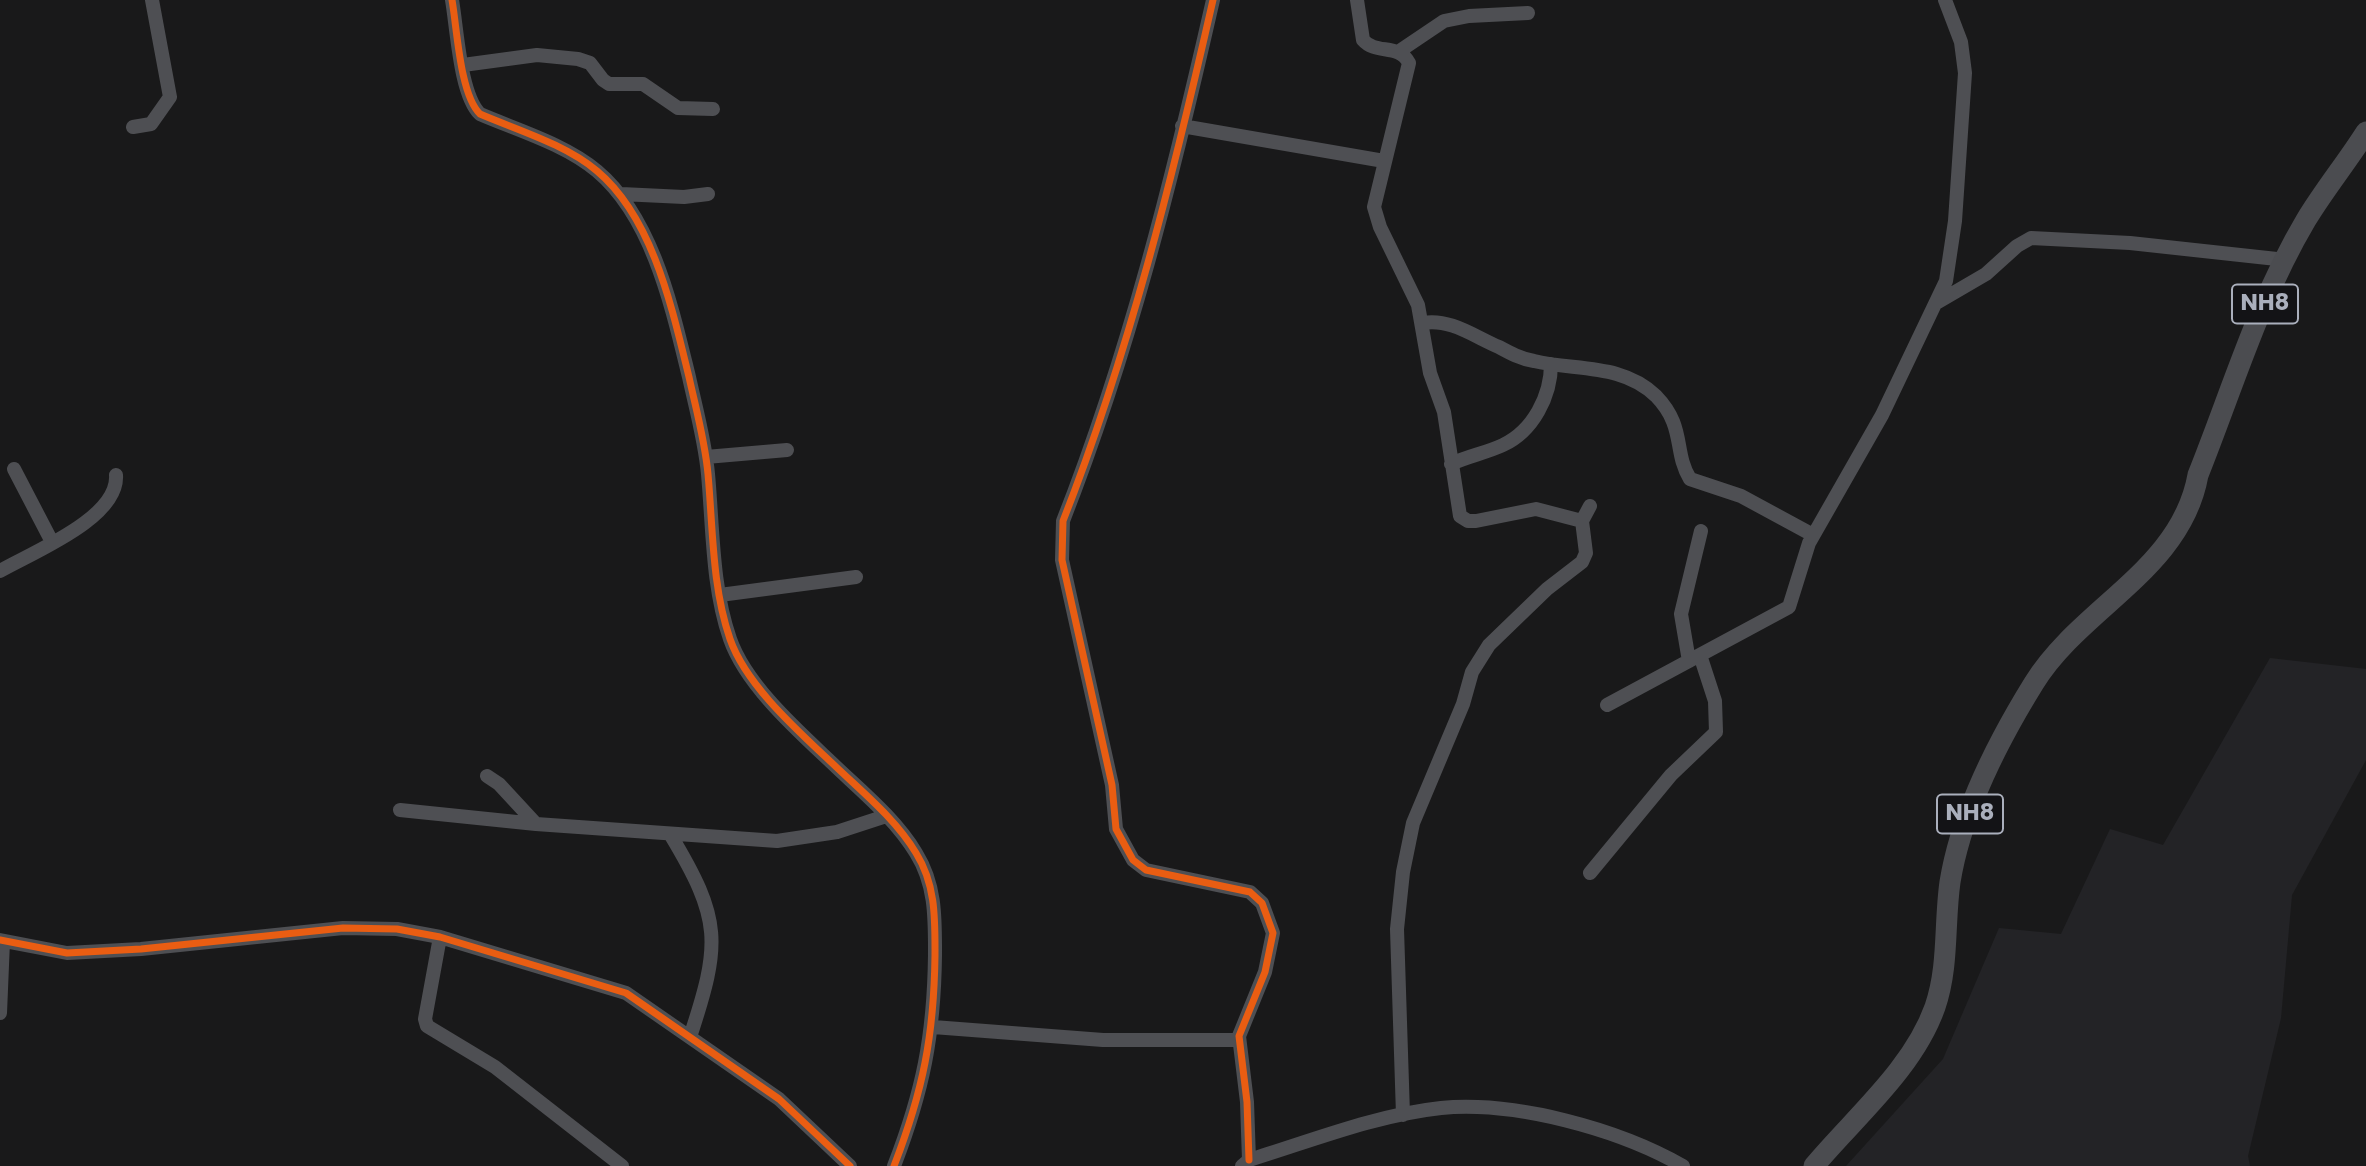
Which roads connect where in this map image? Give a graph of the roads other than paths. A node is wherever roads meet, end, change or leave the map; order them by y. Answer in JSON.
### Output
{"nodes":[{"id":1,"x":152,"y":0,"type":"edge"},
{"id":2,"x":453,"y":0,"type":"edge"},
{"id":3,"x":1213,"y":0,"type":"edge"},
{"id":4,"x":1357,"y":0,"type":"edge"},
{"id":5,"x":1945,"y":0,"type":"edge"},
{"id":6,"x":1528,"y":13,"type":"dead end"},
{"id":7,"x":1398,"y":52,"type":"junction"},
{"id":8,"x":463,"y":65,"type":"junction"},
{"id":9,"x":713,"y":110,"type":"dead end"},
{"id":10,"x":1181,"y":126,"type":"junction"},
{"id":11,"x":134,"y":127,"type":"dead end"},
{"id":12,"x":2366,"y":132,"type":"edge"},
{"id":13,"x":2366,"y":148,"type":"edge"},
{"id":14,"x":1384,"y":160,"type":"junction"},
{"id":15,"x":621,"y":194,"type":"junction"},
{"id":16,"x":708,"y":194,"type":"dead end"},
{"id":17,"x":2286,"y":260,"type":"junction"},
{"id":18,"x":1938,"y":302,"type":"junction"},
{"id":19,"x":1423,"y":323,"type":"junction"},
{"id":20,"x":1551,"y":363,"type":"junction"},
{"id":21,"x":787,"y":450,"type":"dead end"},
{"id":22,"x":706,"y":457,"type":"junction"},
{"id":23,"x":1451,"y":464,"type":"junction"},
{"id":24,"x":13,"y":469,"type":"dead end"},
{"id":25,"x":116,"y":475,"type":"dead end"},
{"id":26,"x":2195,"y":491,"type":"junction"},
{"id":27,"x":1590,"y":506,"type":"dead end"},
{"id":28,"x":1582,"y":521,"type":"junction"},
{"id":29,"x":1701,"y":531,"type":"dead end"},
{"id":30,"x":1813,"y":535,"type":"junction"},
{"id":31,"x":52,"y":542,"type":"junction"},
{"id":32,"x":0,"y":570,"type":"edge"},
{"id":33,"x":856,"y":577,"type":"dead end"},
{"id":34,"x":720,"y":595,"type":"junction"},
{"id":35,"x":1695,"y":658,"type":"junction"},
{"id":36,"x":1607,"y":705,"type":"dead end"},
{"id":37,"x":487,"y":776,"type":"dead end"},
{"id":38,"x":400,"y":810,"type":"dead end"},
{"id":39,"x":886,"y":816,"type":"junction"},
{"id":40,"x":536,"y":824,"type":"junction"},
{"id":41,"x":670,"y":834,"type":"junction"},
{"id":42,"x":1590,"y":873,"type":"dead end"},
{"id":43,"x":440,"y":937,"type":"junction"},
{"id":44,"x":2,"y":940,"type":"edge"},
{"id":45,"x":0,"y":1013,"type":"edge"},
{"id":46,"x":933,"y":1027,"type":"junction"},
{"id":47,"x":690,"y":1037,"type":"junction"},
{"id":48,"x":1238,"y":1040,"type":"junction"},
{"id":49,"x":1403,"y":1115,"type":"junction"},
{"id":50,"x":1660,"y":1161,"type":"edge"},
{"id":51,"x":1246,"y":1163,"type":"edge"},
{"id":52,"x":622,"y":1166,"type":"edge"},
{"id":53,"x":850,"y":1166,"type":"edge"},
{"id":54,"x":894,"y":1166,"type":"edge"},
{"id":55,"x":1683,"y":1166,"type":"edge"},
{"id":56,"x":1814,"y":1166,"type":"edge"}],
"edges":[{"from":1,"to":11,"type":"street"},
{"from":2,"to":8,"type":"street"},
{"from":3,"to":10,"type":"street"},
{"from":4,"to":7,"type":"street"},
{"from":5,"to":18,"type":"street"},
{"from":6,"to":7,"type":"street"},
{"from":7,"to":14,"type":"street"},
{"from":8,"to":9,"type":"street"},
{"from":8,"to":15,"type":"street"},
{"from":10,"to":14,"type":"street"},
{"from":10,"to":48,"type":"street"},
{"from":12,"to":17,"type":"highway","number":"NH8"},
{"from":13,"to":26,"type":"highway","number":"NH8"},
{"from":14,"to":19,"type":"street"},
{"from":15,"to":16,"type":"street"},
{"from":15,"to":22,"type":"street"},
{"from":17,"to":18,"type":"street"},
{"from":17,"to":26,"type":"highway","number":"NH8"},
{"from":18,"to":30,"type":"street"},
{"from":19,"to":20,"type":"street"},
{"from":19,"to":23,"type":"street"},
{"from":20,"to":23,"type":"street"},
{"from":20,"to":30,"type":"street"},
{"from":21,"to":22,"type":"street"},
{"from":22,"to":34,"type":"street"},
{"from":23,"to":28,"type":"street"},
{"from":24,"to":31,"type":"street"},
{"from":25,"to":31,"type":"street"},
{"from":26,"to":56,"type":"highway","number":"NH8"},
{"from":27,"to":28,"type":"street"},
{"from":28,"to":49,"type":"street"},
{"from":29,"to":35,"type":"street"},
{"from":30,"to":35,"type":"street"},
{"from":31,"to":32,"type":"street"},
{"from":33,"to":34,"type":"street"},
{"from":34,"to":39,"type":"street"},
{"from":35,"to":36,"type":"street"},
{"from":35,"to":42,"type":"street"},
{"from":37,"to":40,"type":"street"},
{"from":38,"to":40,"type":"street"},
{"from":39,"to":41,"type":"street"},
{"from":39,"to":46,"type":"street"},
{"from":40,"to":41,"type":"street"},
{"from":41,"to":47,"type":"street"},
{"from":43,"to":44,"type":"street"},
{"from":43,"to":47,"type":"street"},
{"from":43,"to":52,"type":"street"},
{"from":44,"to":45,"type":"street"},
{"from":46,"to":48,"type":"street"},
{"from":46,"to":54,"type":"street"},
{"from":47,"to":53,"type":"street"},
{"from":48,"to":51,"type":"street"},
{"from":49,"to":50,"type":"street"},
{"from":49,"to":51,"type":"street"},
{"from":50,"to":55,"type":"street"}]}
